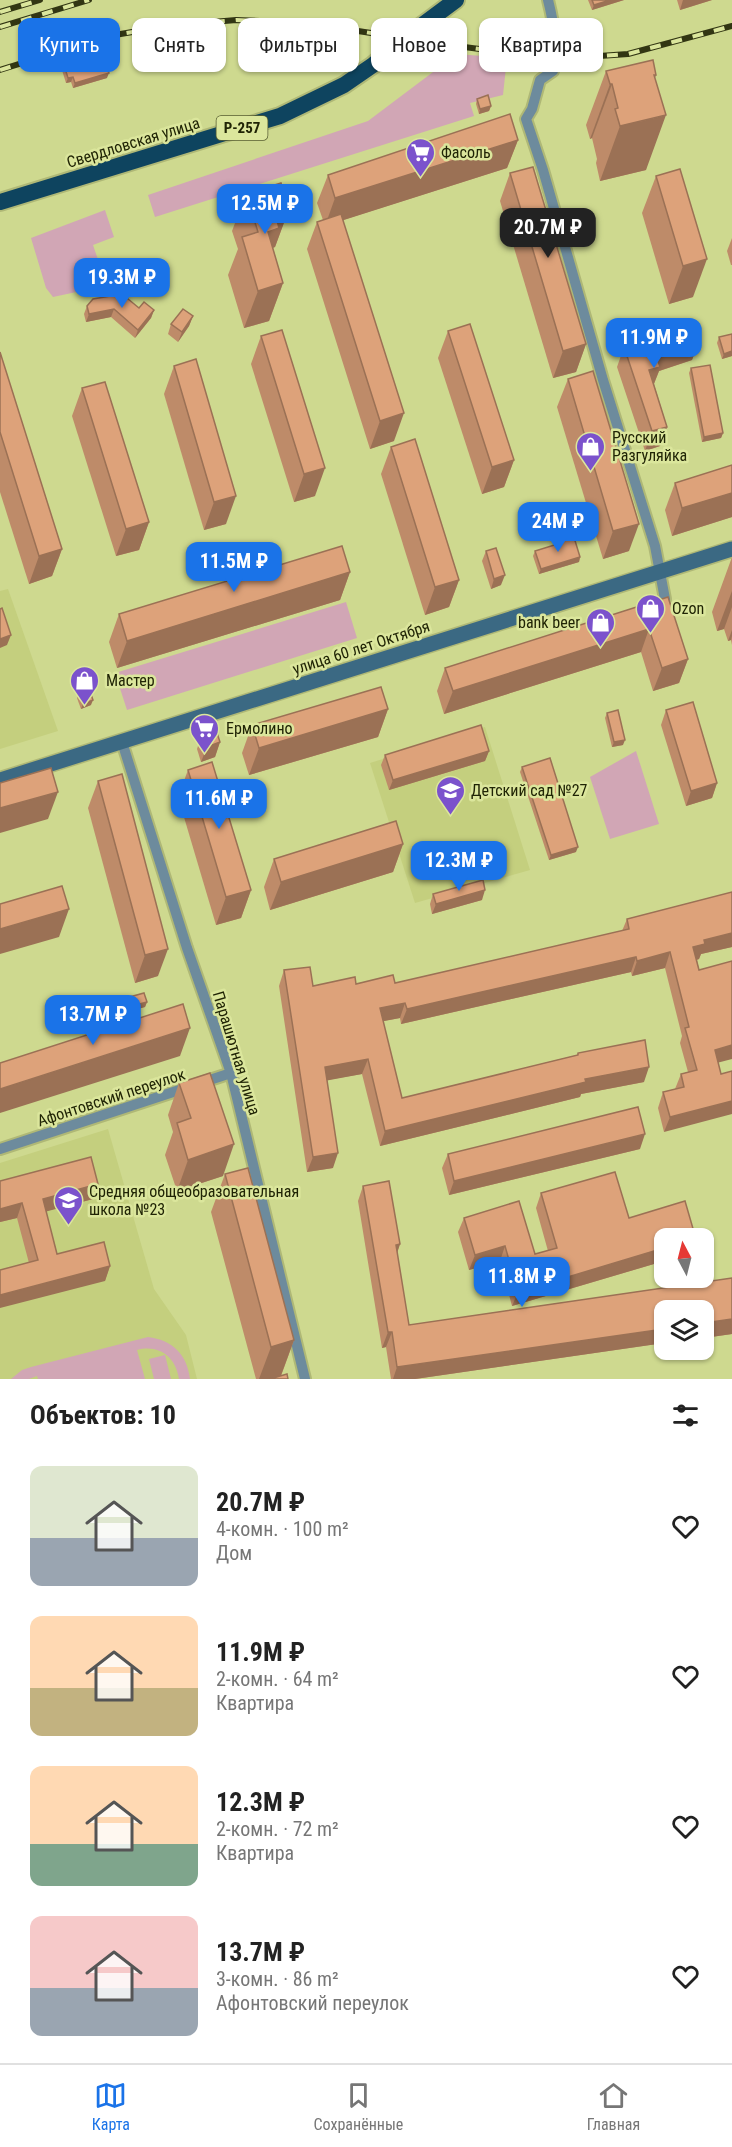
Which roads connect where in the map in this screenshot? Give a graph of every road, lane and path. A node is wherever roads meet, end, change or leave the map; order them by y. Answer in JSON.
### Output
{"nodes":[{"id":1,"x":456,"y":0,"type":"edge"},
{"id":2,"x":548,"y":0,"type":"edge"},
{"id":3,"x":0,"y":202,"type":"edge"},
{"id":4,"x":732,"y":549,"type":"edge"},
{"id":5,"x":660,"y":572,"type":"junction"},
{"id":6,"x":665,"y":599,"type":"edge"},
{"id":7,"x":122,"y":741,"type":"junction"},
{"id":8,"x":0,"y":780,"type":"edge"},
{"id":9,"x":231,"y":1073,"type":"junction"},
{"id":10,"x":0,"y":1149,"type":"edge"},
{"id":11,"x":305,"y":1379,"type":"edge"}],
"edges":[{"from":1,"to":3,"type":"highway","name":"Свердловская улица","number":"Р-257"},
{"from":2,"to":5,"type":"street"},
{"from":4,"to":5,"type":"main road","name":"улица 60 лет Октября"},
{"from":5,"to":6,"type":"street"},
{"from":5,"to":7,"type":"main road","name":"улица 60 лет Октября"},
{"from":7,"to":8,"type":"main road","name":"улица 60 лет Октября"},
{"from":7,"to":9,"type":"street","name":"Парашютная улица"},
{"from":9,"to":10,"type":"street","name":"Афонтовский переулок"},
{"from":9,"to":11,"type":"street","name":"Парашютная улица"}]}
